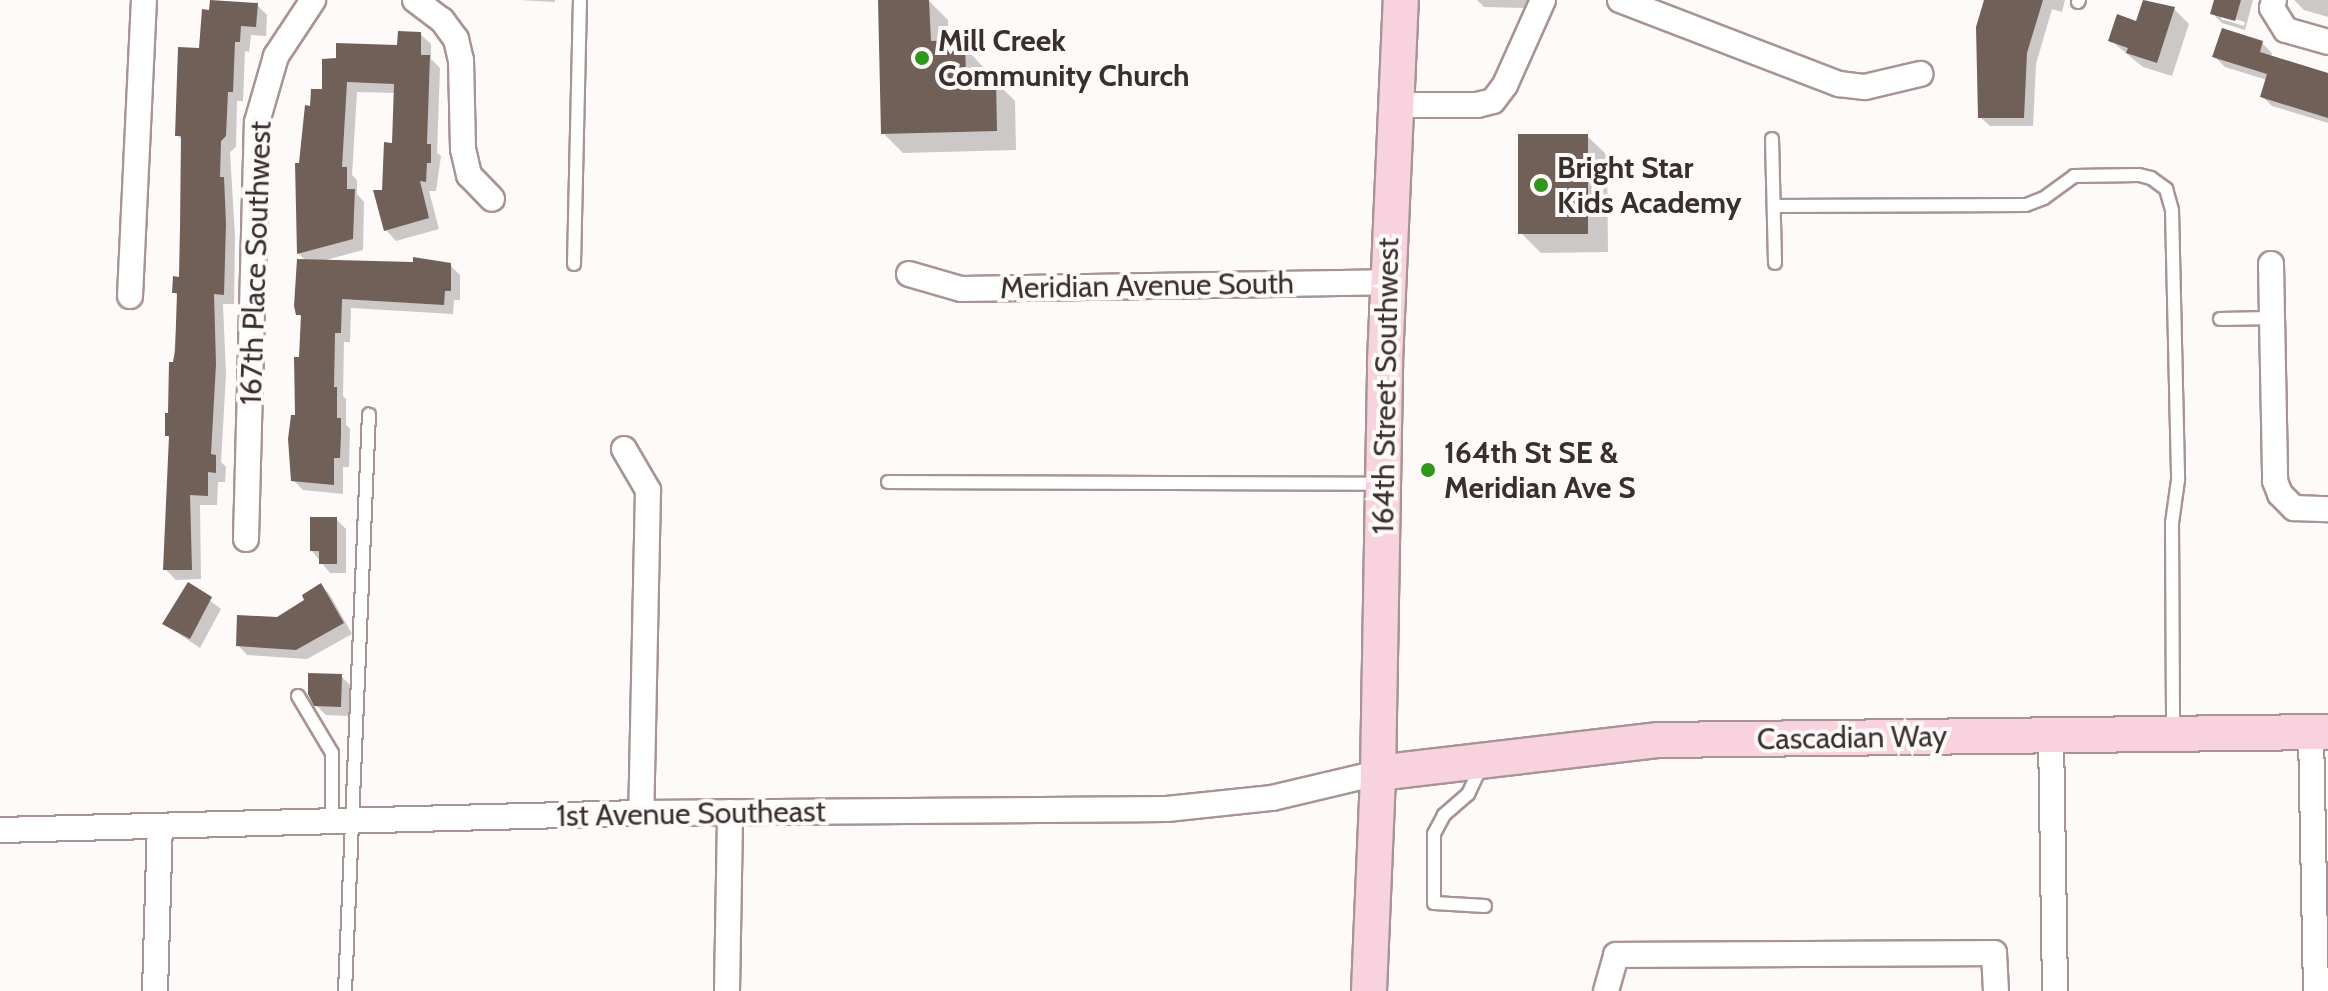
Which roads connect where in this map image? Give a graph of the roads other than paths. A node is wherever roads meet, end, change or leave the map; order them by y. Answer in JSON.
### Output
{"nodes":[{"id":1,"x":144,"y":0,"type":"edge"},
{"id":2,"x":313,"y":0,"type":"edge"},
{"id":3,"x":415,"y":0,"type":"edge"},
{"id":4,"x":580,"y":0,"type":"edge"},
{"id":5,"x":1401,"y":0,"type":"edge"},
{"id":6,"x":1543,"y":0,"type":"edge"},
{"id":7,"x":1620,"y":0,"type":"edge"},
{"id":8,"x":2274,"y":0,"type":"edge"},
{"id":9,"x":2328,"y":42,"type":"edge"},
{"id":10,"x":1920,"y":74,"type":"dead end"},
{"id":11,"x":1396,"y":105,"type":"junction"},
{"id":12,"x":1772,"y":139,"type":"dead end"},
{"id":13,"x":492,"y":199,"type":"dead end"},
{"id":14,"x":1774,"y":206,"type":"junction"},
{"id":15,"x":1775,"y":263,"type":"dead end"},
{"id":16,"x":574,"y":264,"type":"dead end"},
{"id":17,"x":2271,"y":264,"type":"dead end"},
{"id":18,"x":909,"y":274,"type":"dead end"},
{"id":19,"x":1387,"y":282,"type":"junction"},
{"id":20,"x":130,"y":296,"type":"dead end"},
{"id":21,"x":2272,"y":318,"type":"junction"},
{"id":22,"x":2220,"y":319,"type":"dead end"},
{"id":23,"x":369,"y":414,"type":"dead end"},
{"id":24,"x":624,"y":449,"type":"dead end"},
{"id":25,"x":888,"y":482,"type":"dead end"},
{"id":26,"x":1383,"y":484,"type":"junction"},
{"id":27,"x":2328,"y":509,"type":"edge"},
{"id":28,"x":246,"y":539,"type":"dead end"},
{"id":29,"x":298,"y":696,"type":"dead end"},
{"id":30,"x":2319,"y":732,"type":"edge"},
{"id":31,"x":2173,"y":734,"type":"junction"},
{"id":32,"x":2051,"y":735,"type":"junction"},
{"id":33,"x":1476,"y":761,"type":"junction"},
{"id":34,"x":1378,"y":773,"type":"junction"},
{"id":35,"x":730,"y":812,"type":"junction"},
{"id":36,"x":641,"y":813,"type":"junction"},
{"id":37,"x":342,"y":822,"type":"junction"},
{"id":38,"x":160,"y":827,"type":"junction"},
{"id":39,"x":0,"y":830,"type":"edge"},
{"id":40,"x":1485,"y":906,"type":"dead end"},
{"id":41,"x":155,"y":991,"type":"edge"},
{"id":42,"x":345,"y":991,"type":"edge"},
{"id":43,"x":727,"y":991,"type":"edge"},
{"id":44,"x":1369,"y":991,"type":"edge"},
{"id":45,"x":1606,"y":991,"type":"edge"},
{"id":46,"x":1996,"y":991,"type":"edge"},
{"id":47,"x":2055,"y":991,"type":"edge"},
{"id":48,"x":2316,"y":991,"type":"edge"}],
"edges":[{"from":1,"to":20,"type":"street"},
{"from":2,"to":28,"type":"street","name":"167th Place Southwest"},
{"from":3,"to":13,"type":"street"},
{"from":4,"to":16,"type":"lane"},
{"from":5,"to":11,"type":"main road","name":"164th Street Southwest"},
{"from":6,"to":11,"type":"street"},
{"from":7,"to":10,"type":"street"},
{"from":8,"to":9,"type":"street"},
{"from":11,"to":19,"type":"main road","name":"164th Street Southwest"},
{"from":12,"to":14,"type":"lane"},
{"from":14,"to":15,"type":"lane"},
{"from":14,"to":31,"type":"lane"},
{"from":17,"to":21,"type":"street"},
{"from":18,"to":19,"type":"street","name":"Meridian Avenue South"},
{"from":19,"to":26,"type":"main road","name":"164th Street Southwest"},
{"from":21,"to":22,"type":"lane"},
{"from":21,"to":27,"type":"street"},
{"from":23,"to":37,"type":"lane"},
{"from":24,"to":36,"type":"street"},
{"from":25,"to":26,"type":"lane"},
{"from":26,"to":34,"type":"main road","name":"164th Street Southwest"},
{"from":29,"to":37,"type":"lane"},
{"from":30,"to":31,"type":"main road","name":"Cascadian Way"},
{"from":30,"to":48,"type":"street"},
{"from":31,"to":32,"type":"main road","name":"Cascadian Way"},
{"from":32,"to":33,"type":"main road","name":"Cascadian Way"},
{"from":32,"to":47,"type":"street"},
{"from":33,"to":34,"type":"main road","name":"Cascadian Way"},
{"from":33,"to":40,"type":"lane"},
{"from":34,"to":35,"type":"street","name":"1st Avenue Southeast"},
{"from":34,"to":44,"type":"main road","name":"164th Street Southwest"},
{"from":35,"to":36,"type":"street","name":"1st Avenue Southeast"},
{"from":35,"to":43,"type":"street"},
{"from":36,"to":37,"type":"street","name":"1st Avenue Southeast"},
{"from":37,"to":38,"type":"street","name":"1st Avenue Southeast"},
{"from":37,"to":42,"type":"lane"},
{"from":38,"to":39,"type":"street","name":"1st Avenue Southeast"},
{"from":38,"to":41,"type":"street"},
{"from":45,"to":46,"type":"street"}]}
